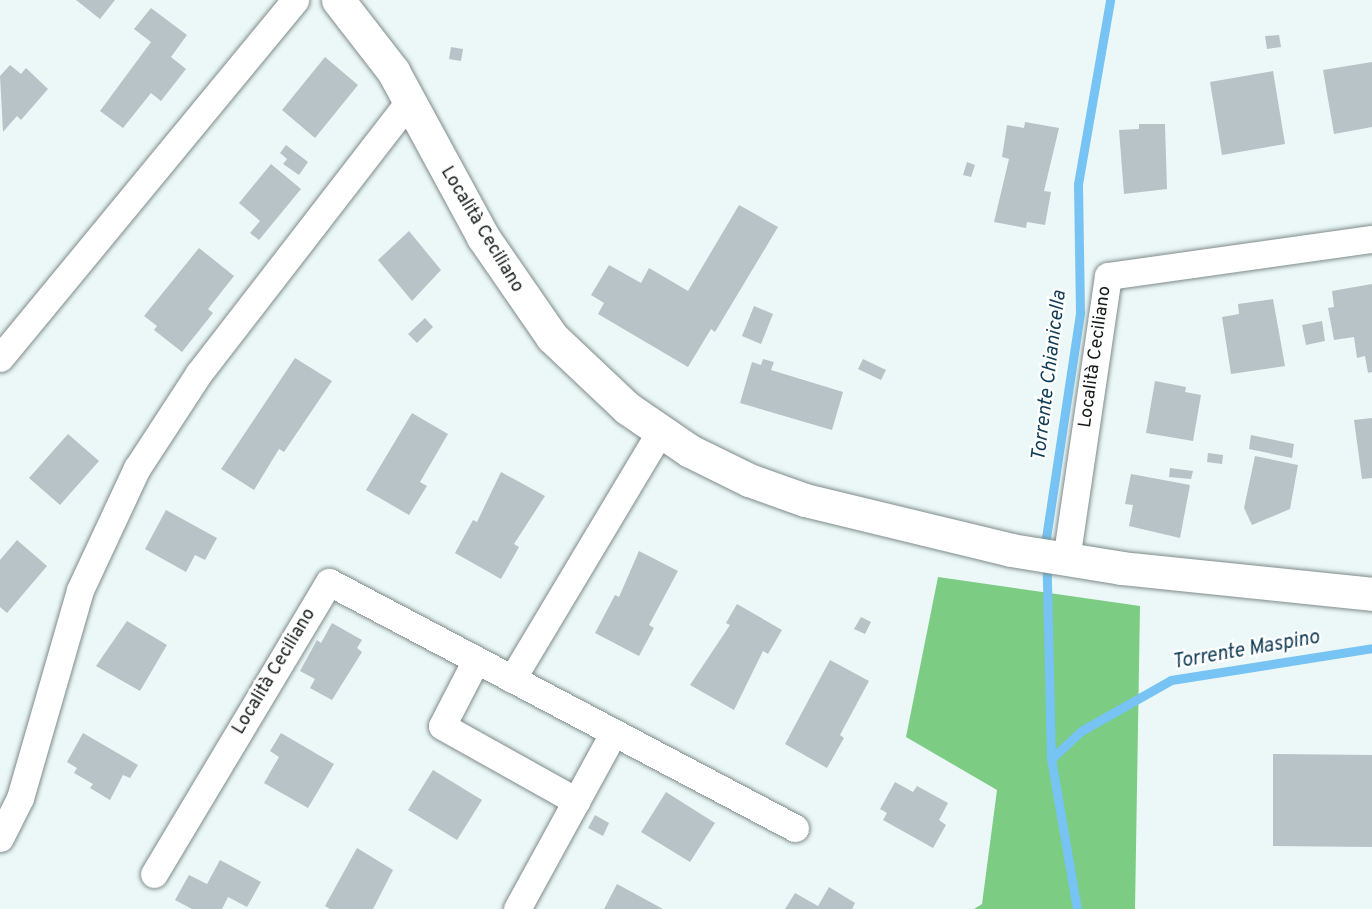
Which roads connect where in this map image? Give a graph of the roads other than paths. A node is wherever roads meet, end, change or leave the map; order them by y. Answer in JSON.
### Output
{"nodes":[{"id":1,"x":295,"y":0,"type":"edge"},
{"id":2,"x":338,"y":0,"type":"edge"},
{"id":3,"x":409,"y":100,"type":"junction"},
{"id":4,"x":1372,"y":239,"type":"edge"},
{"id":5,"x":0,"y":358,"type":"edge"},
{"id":6,"x":659,"y":433,"type":"junction"},
{"id":7,"x":1066,"y":560,"type":"junction"},
{"id":8,"x":1372,"y":594,"type":"edge"},
{"id":9,"x":476,"y":660,"type":"junction"},
{"id":10,"x":512,"y":679,"type":"junction"},
{"id":11,"x":613,"y":734,"type":"junction"},
{"id":12,"x":576,"y":801,"type":"junction"},
{"id":13,"x":795,"y":828,"type":"dead end"},
{"id":14,"x":0,"y":838,"type":"edge"},
{"id":15,"x":154,"y":874,"type":"dead end"},
{"id":16,"x":517,"y":909,"type":"edge"}],
"edges":[{"from":1,"to":5,"type":"street"},
{"from":2,"to":3,"type":"street","name":"Località Ceciliano"},
{"from":3,"to":6,"type":"street","name":"Località Ceciliano"},
{"from":3,"to":14,"type":"street"},
{"from":4,"to":7,"type":"street","name":"Località Ceciliano"},
{"from":6,"to":7,"type":"street","name":"Località Ceciliano"},
{"from":6,"to":10,"type":"street"},
{"from":7,"to":8,"type":"street","name":"Località Ceciliano"},
{"from":9,"to":10,"type":"street","name":"Località Ceciliano"},
{"from":9,"to":12,"type":"street"},
{"from":9,"to":15,"type":"street","name":"Località Ceciliano"},
{"from":10,"to":11,"type":"street","name":"Località Ceciliano"},
{"from":11,"to":12,"type":"street"},
{"from":11,"to":13,"type":"street","name":"Località Ceciliano"},
{"from":12,"to":16,"type":"street"}]}
